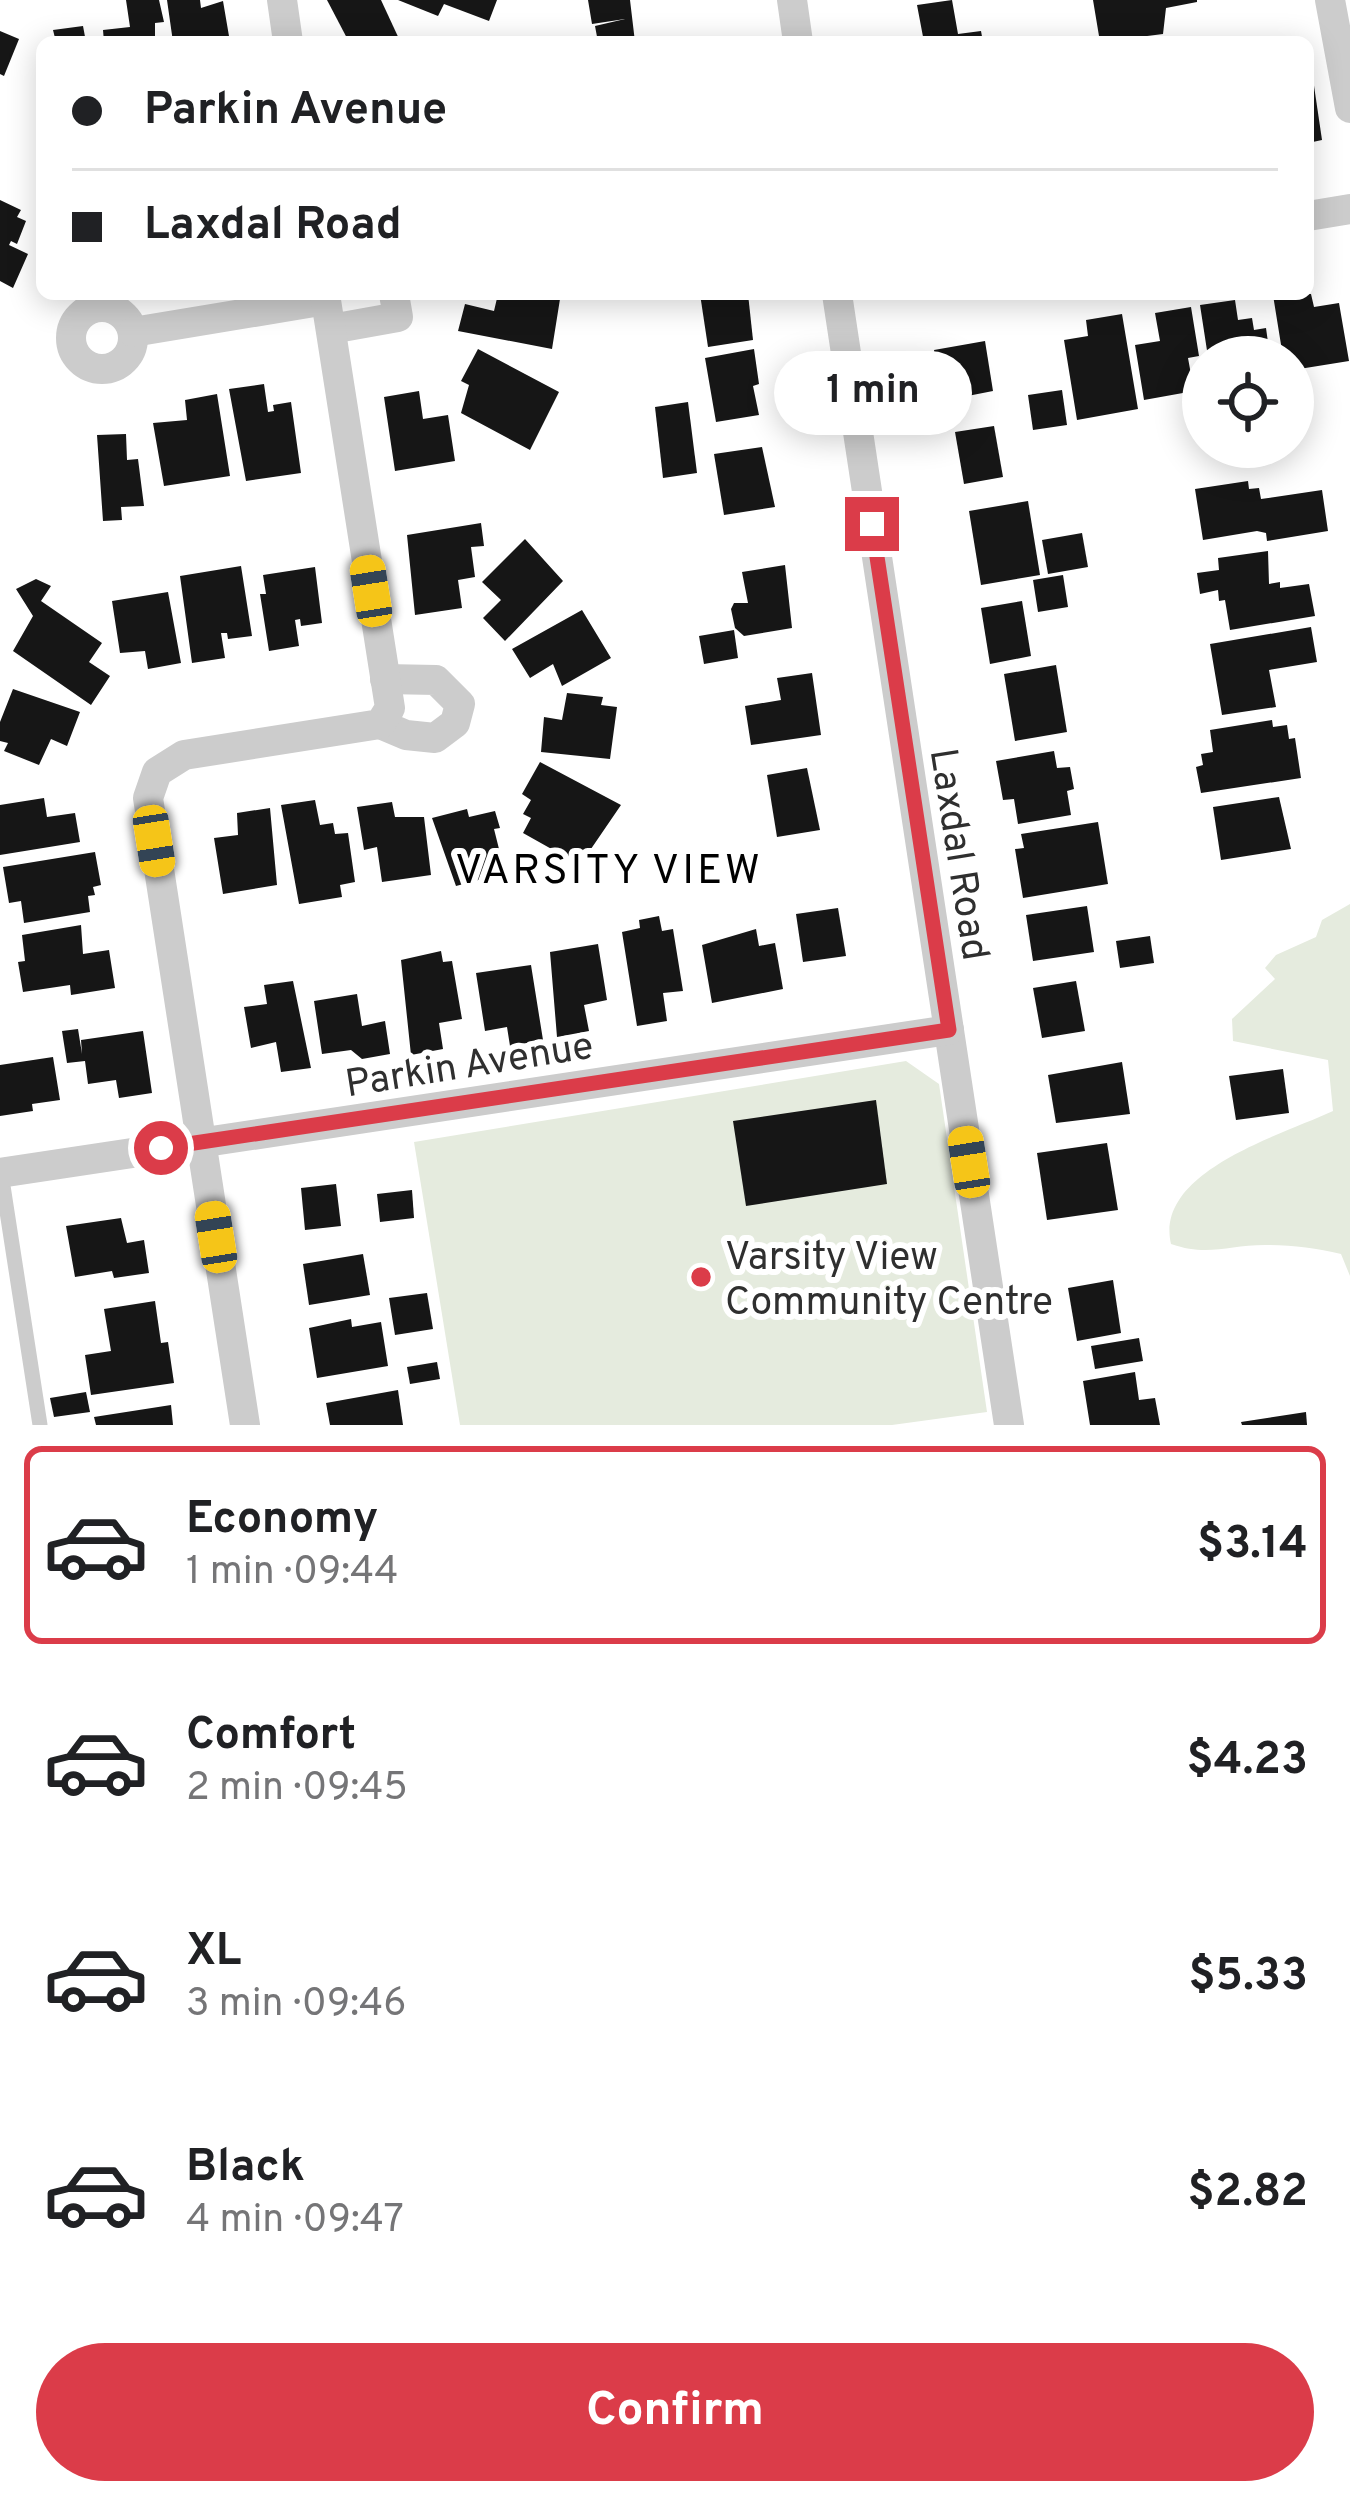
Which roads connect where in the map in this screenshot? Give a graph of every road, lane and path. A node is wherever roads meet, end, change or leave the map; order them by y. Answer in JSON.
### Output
{"nodes":[{"id":1,"x":282,"y":0,"type":"edge"},
{"id":2,"x":792,"y":0,"type":"edge"},
{"id":3,"x":1330,"y":0,"type":"edge"},
{"id":4,"x":287,"y":36,"type":"edge"},
{"id":5,"x":797,"y":36,"type":"edge"},
{"id":6,"x":1350,"y":108,"type":"edge"},
{"id":7,"x":1350,"y":209,"type":"edge"},
{"id":8,"x":1314,"y":215,"type":"edge"},
{"id":9,"x":395,"y":300,"type":"edge"},
{"id":10,"x":838,"y":300,"type":"edge"},
{"id":11,"x":327,"y":308,"type":"edge"},
{"id":12,"x":133,"y":332,"type":"dead end"},
{"id":13,"x":385,"y":679,"type":"junction"},
{"id":14,"x":380,"y":724,"type":"junction"},
{"id":15,"x":949,"y":1030,"type":"junction"},
{"id":16,"x":201,"y":1142,"type":"junction"},
{"id":17,"x":1,"y":1173,"type":"edge"},
{"id":18,"x":40,"y":1425,"type":"edge"},
{"id":19,"x":245,"y":1425,"type":"edge"},
{"id":20,"x":1009,"y":1425,"type":"edge"}],
"edges":[{"from":1,"to":4,"type":"street"},
{"from":2,"to":5,"type":"street"},
{"from":3,"to":6,"type":"street"},
{"from":7,"to":8,"type":"street"},
{"from":9,"to":11,"type":"street"},
{"from":10,"to":15,"type":"street","name":"Laxdal Road"},
{"from":11,"to":12,"type":"street"},
{"from":11,"to":13,"type":"street"},
{"from":13,"to":14,"type":"street"},
{"from":13,"to":14,"type":"street"},
{"from":14,"to":16,"type":"street"},
{"from":15,"to":16,"type":"street","name":"Parkin Avenue"},
{"from":15,"to":20,"type":"street","name":"Laxdal Road"},
{"from":16,"to":17,"type":"street","name":"Parkin Avenue"},
{"from":16,"to":19,"type":"street"},
{"from":17,"to":18,"type":"lane"}]}
